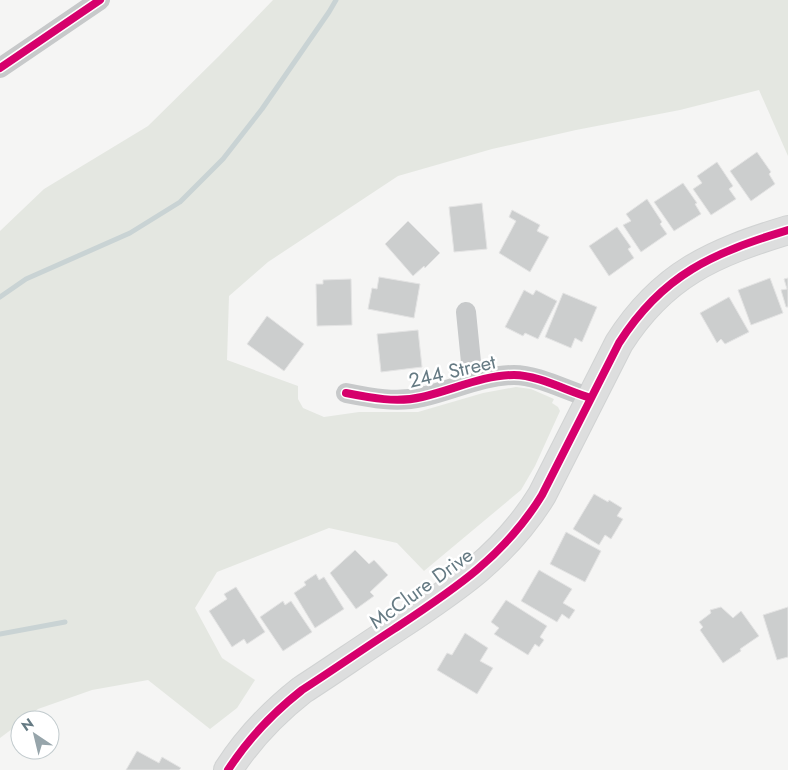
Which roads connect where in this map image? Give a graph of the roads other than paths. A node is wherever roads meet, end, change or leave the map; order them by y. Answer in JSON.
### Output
{"nodes":[{"id":1,"x":100,"y":0,"type":"edge"},
{"id":2,"x":0,"y":68,"type":"edge"},
{"id":3,"x":788,"y":230,"type":"edge"},
{"id":4,"x":466,"y":312,"type":"dead end"},
{"id":5,"x":473,"y":382,"type":"junction"},
{"id":6,"x":346,"y":393,"type":"dead end"},
{"id":7,"x":591,"y":398,"type":"junction"},
{"id":8,"x":228,"y":770,"type":"edge"}],
"edges":[{"from":1,"to":2,"type":"street"},
{"from":3,"to":7,"type":"street","name":"McClure Drive"},
{"from":4,"to":5,"type":"street","name":"244 Street"},
{"from":5,"to":6,"type":"street","name":"244 Street"},
{"from":5,"to":7,"type":"street","name":"244 Street"},
{"from":7,"to":8,"type":"street","name":"McClure Drive"}]}
